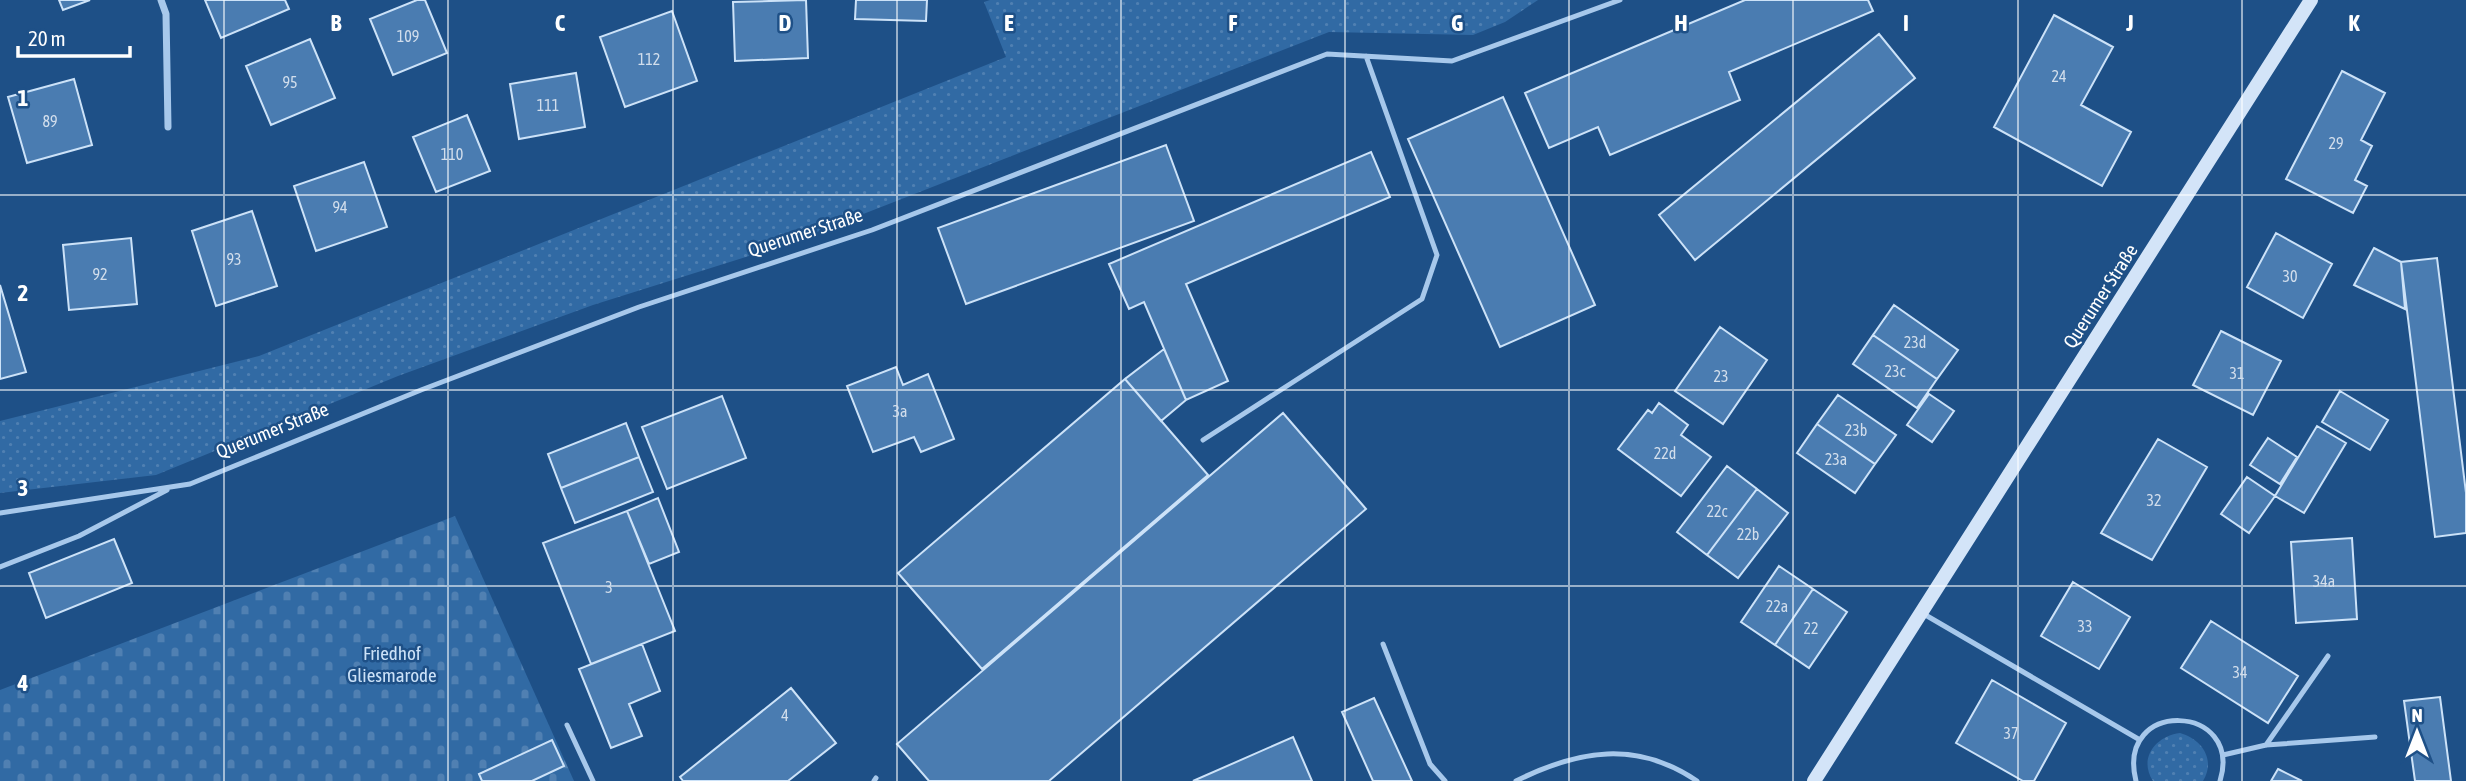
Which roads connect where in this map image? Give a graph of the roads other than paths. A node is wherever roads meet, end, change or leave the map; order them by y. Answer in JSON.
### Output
{"nodes":[{"id":1,"x":161,"y":0,"type":"edge"},
{"id":2,"x":1620,"y":0,"type":"edge"},
{"id":3,"x":2311,"y":0,"type":"edge"},
{"id":4,"x":1366,"y":56,"type":"junction"},
{"id":5,"x":167,"y":127,"type":"dead end"},
{"id":6,"x":1203,"y":440,"type":"dead end"},
{"id":7,"x":173,"y":487,"type":"junction"},
{"id":8,"x":0,"y":513,"type":"edge"},
{"id":9,"x":0,"y":567,"type":"edge"},
{"id":10,"x":1921,"y":612,"type":"junction"},
{"id":11,"x":1382,"y":644,"type":"dead end"},
{"id":12,"x":2328,"y":656,"type":"dead end"},
{"id":13,"x":567,"y":725,"type":"dead end"},
{"id":14,"x":2375,"y":737,"type":"dead end"},
{"id":15,"x":2140,"y":740,"type":"junction"},
{"id":16,"x":2266,"y":745,"type":"junction"},
{"id":17,"x":2223,"y":755,"type":"junction"},
{"id":18,"x":593,"y":781,"type":"edge"},
{"id":19,"x":1445,"y":781,"type":"edge"},
{"id":20,"x":1516,"y":781,"type":"edge"},
{"id":21,"x":1698,"y":781,"type":"edge"},
{"id":22,"x":1814,"y":781,"type":"edge"},
{"id":23,"x":2136,"y":781,"type":"edge"},
{"id":24,"x":2220,"y":781,"type":"edge"}],
"edges":[{"from":1,"to":5,"type":"street"},
{"from":2,"to":4,"type":"lane","name":"Querumer Straße"},
{"from":3,"to":10,"type":"street","name":"Querumer Straße"},
{"from":4,"to":6,"type":"lane"},
{"from":4,"to":7,"type":"lane","name":"Querumer Straße"},
{"from":7,"to":8,"type":"lane","name":"Querumer Straße"},
{"from":7,"to":9,"type":"lane"},
{"from":10,"to":15,"type":"lane"},
{"from":10,"to":22,"type":"street","name":"Querumer Straße"},
{"from":11,"to":19,"type":"lane"},
{"from":12,"to":16,"type":"lane"},
{"from":13,"to":18,"type":"lane"},
{"from":14,"to":16,"type":"lane"},
{"from":15,"to":17,"type":"lane"},
{"from":15,"to":23,"type":"lane"},
{"from":16,"to":17,"type":"lane"},
{"from":17,"to":24,"type":"lane"},
{"from":20,"to":21,"type":"lane"}]}
